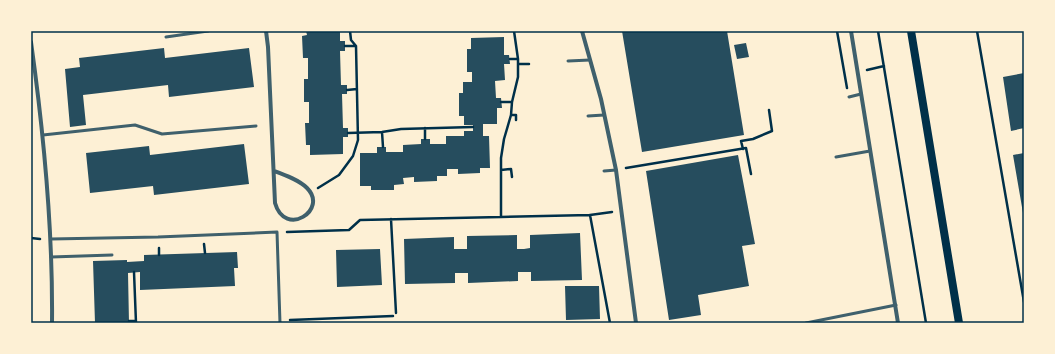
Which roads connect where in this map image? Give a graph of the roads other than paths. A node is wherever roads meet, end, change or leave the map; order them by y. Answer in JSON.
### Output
{"nodes":[{"id":1,"x":208,"y":31,"type":"edge"},
{"id":2,"x":266,"y":31,"type":"edge"},
{"id":3,"x":582,"y":31,"type":"edge"},
{"id":4,"x":851,"y":31,"type":"edge"},
{"id":5,"x":911,"y":31,"type":"edge"},
{"id":6,"x":166,"y":37,"type":"dead end"},
{"id":7,"x":31,"y":42,"type":"edge"},
{"id":8,"x":590,"y":60,"type":"junction"},
{"id":9,"x":568,"y":62,"type":"dead end"},
{"id":10,"x":861,"y":94,"type":"junction"},
{"id":11,"x":849,"y":97,"type":"dead end"},
{"id":12,"x":604,"y":115,"type":"junction"},
{"id":13,"x":588,"y":116,"type":"dead end"},
{"id":14,"x":256,"y":126,"type":"dead end"},
{"id":15,"x":43,"y":135,"type":"junction"},
{"id":16,"x":870,"y":151,"type":"junction"},
{"id":17,"x":836,"y":157,"type":"dead end"},
{"id":18,"x":274,"y":170,"type":"junction"},
{"id":19,"x":616,"y":170,"type":"junction"},
{"id":20,"x":604,"y":171,"type":"dead end"},
{"id":21,"x":51,"y":239,"type":"junction"},
{"id":22,"x":112,"y":255,"type":"dead end"},
{"id":23,"x":51,"y":257,"type":"junction"},
{"id":24,"x":896,"y":305,"type":"junction"},
{"id":25,"x":280,"y":322,"type":"edge"},
{"id":26,"x":52,"y":323,"type":"edge"},
{"id":27,"x":636,"y":323,"type":"edge"},
{"id":28,"x":806,"y":323,"type":"edge"},
{"id":29,"x":898,"y":323,"type":"edge"},
{"id":30,"x":959,"y":323,"type":"edge"}],
"edges":[{"from":1,"to":6,"type":"lane"},
{"from":2,"to":18,"type":"street"},
{"from":3,"to":8,"type":"street"},
{"from":4,"to":10,"type":"street"},
{"from":5,"to":30,"type":"main road"},
{"from":7,"to":15,"type":"street"},
{"from":8,"to":9,"type":"lane"},
{"from":8,"to":12,"type":"street"},
{"from":10,"to":11,"type":"lane"},
{"from":10,"to":16,"type":"street"},
{"from":12,"to":13,"type":"lane"},
{"from":12,"to":19,"type":"street"},
{"from":14,"to":15,"type":"lane"},
{"from":15,"to":21,"type":"street"},
{"from":16,"to":17,"type":"lane"},
{"from":16,"to":24,"type":"street"},
{"from":18,"to":18,"type":"street"},
{"from":19,"to":20,"type":"lane"},
{"from":19,"to":27,"type":"street"},
{"from":21,"to":23,"type":"street"},
{"from":21,"to":25,"type":"lane"},
{"from":22,"to":23,"type":"lane"},
{"from":23,"to":26,"type":"street"},
{"from":24,"to":28,"type":"lane"},
{"from":24,"to":29,"type":"street"}]}
